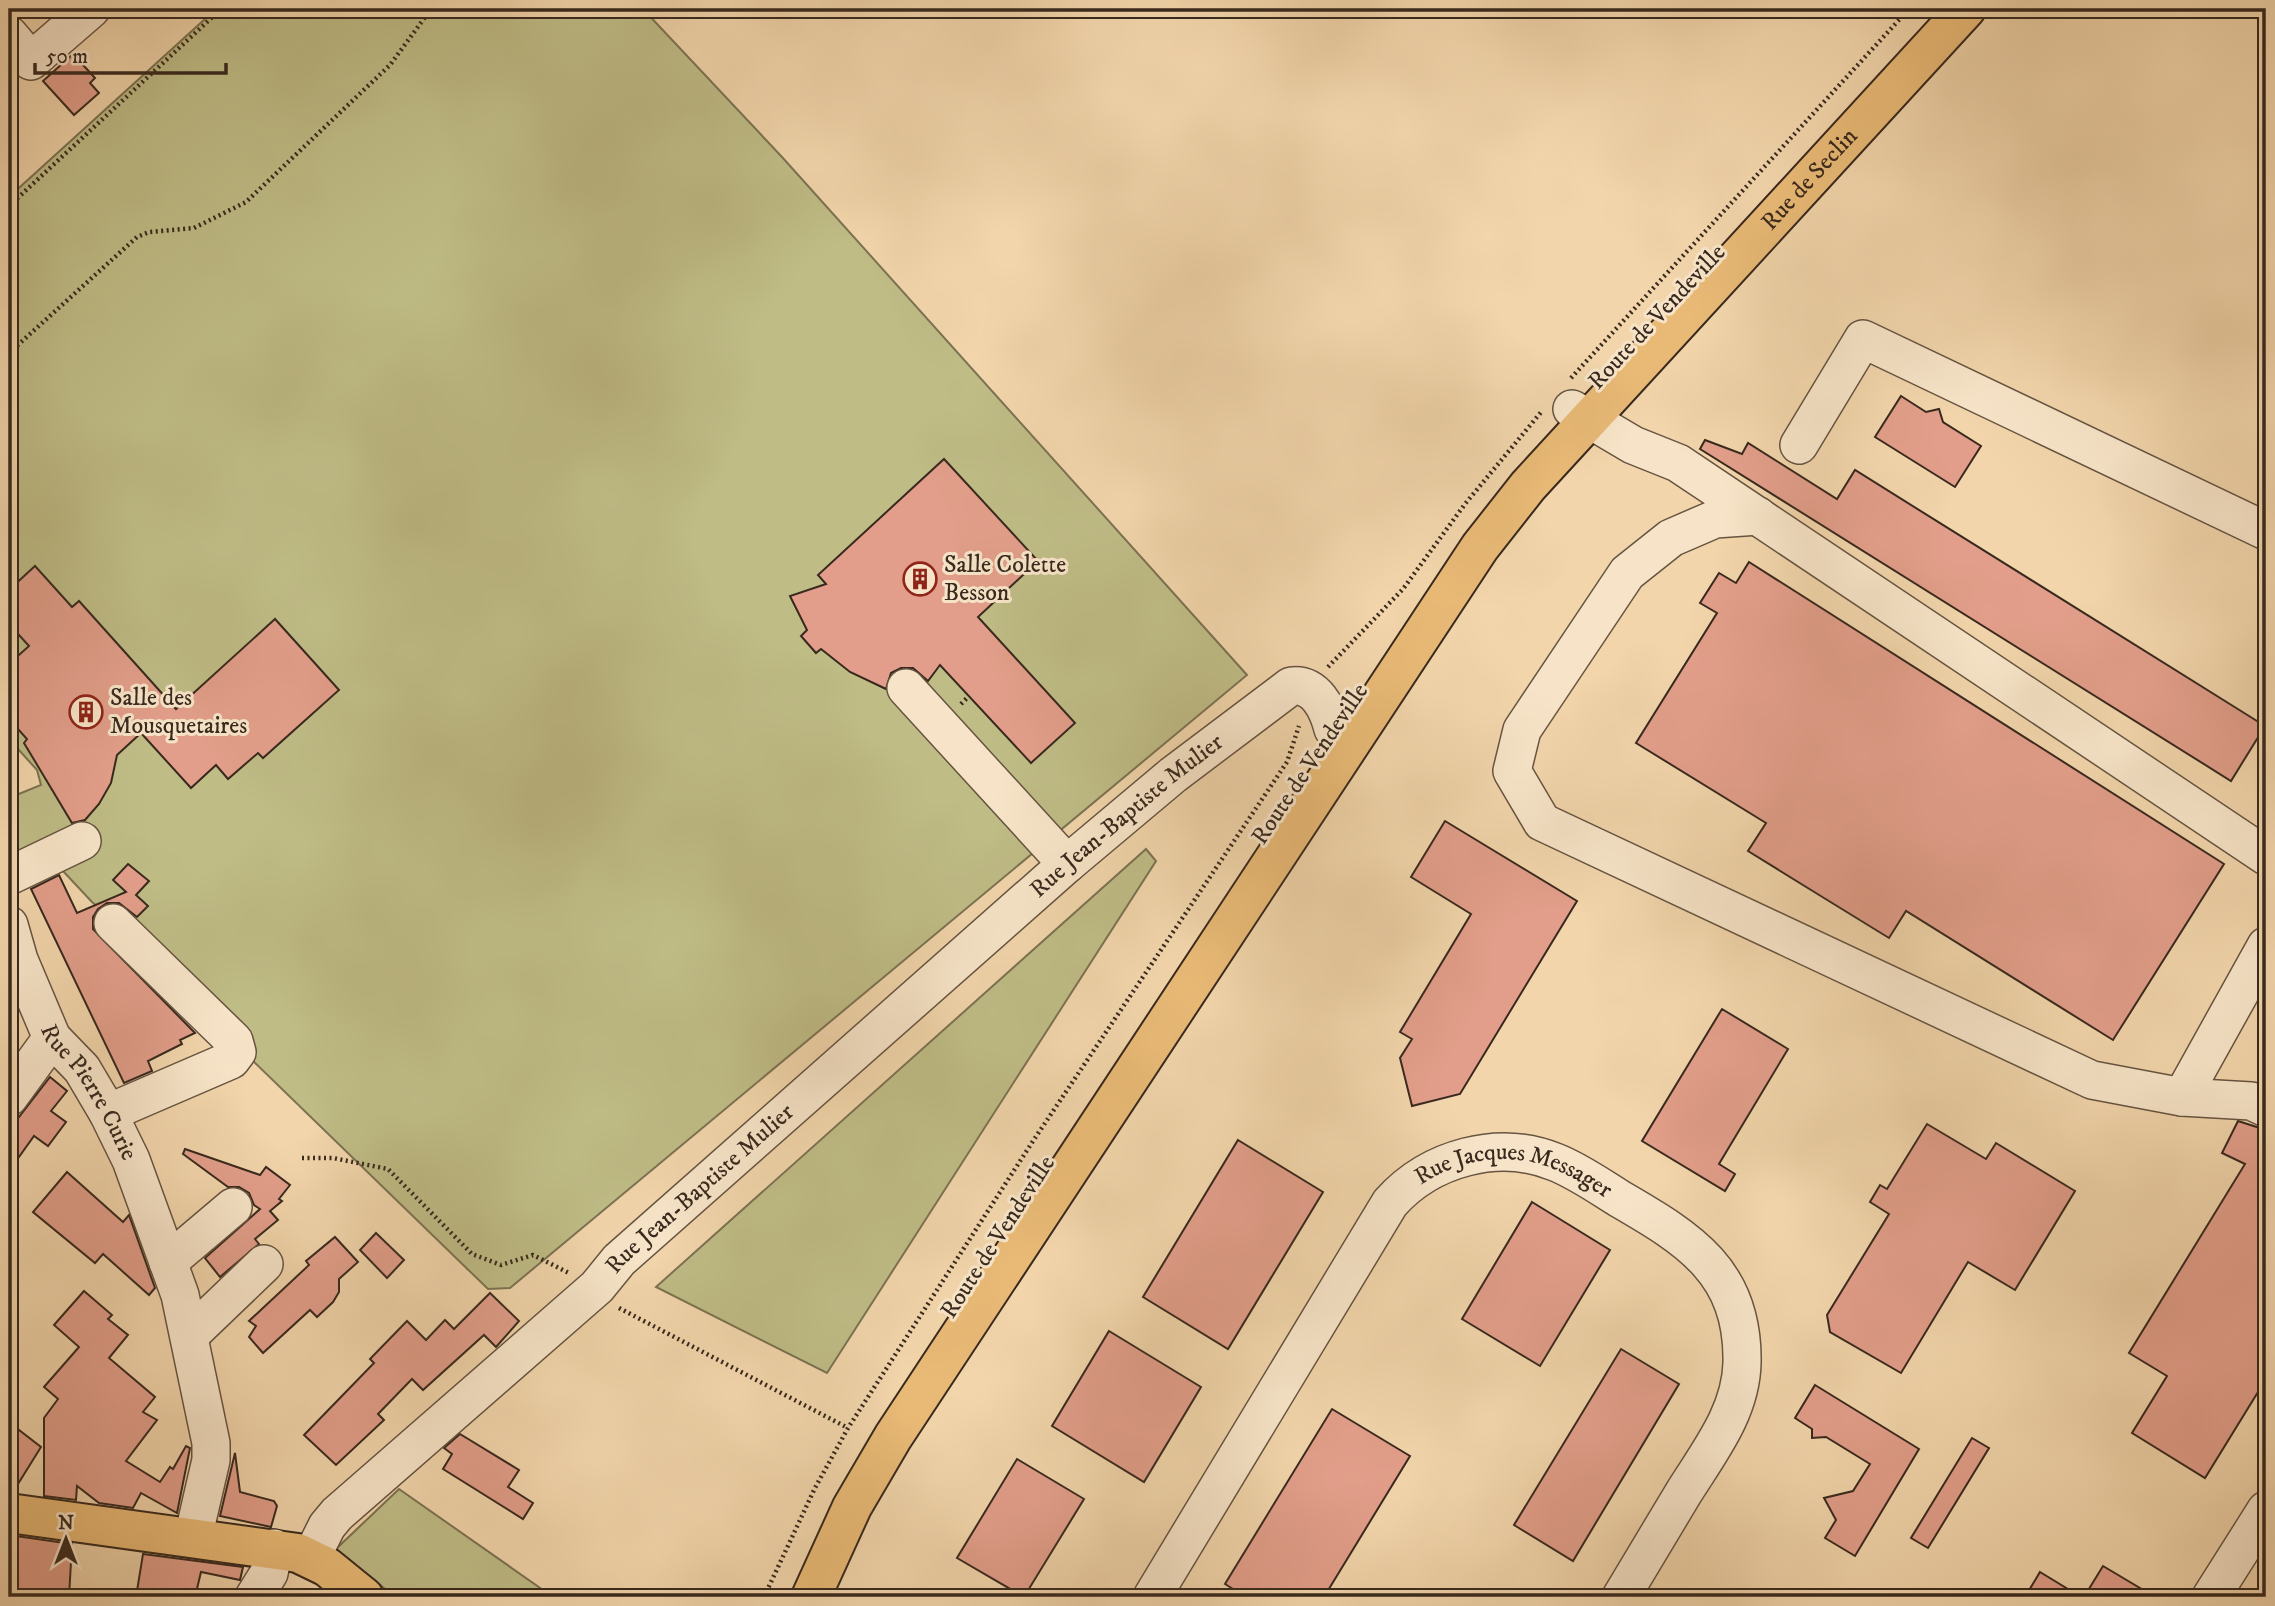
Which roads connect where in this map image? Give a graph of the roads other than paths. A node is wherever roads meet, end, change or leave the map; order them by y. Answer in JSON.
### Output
{"nodes":[{"id":1,"x":13,"y":9,"type":"edge"},
{"id":2,"x":91,"y":9,"type":"edge"},
{"id":3,"x":1939,"y":9,"type":"edge"},
{"id":4,"x":1966,"y":9,"type":"edge"},
{"id":5,"x":9,"y":13,"type":"edge"},
{"id":6,"x":9,"y":35,"type":"edge"},
{"id":7,"x":1653,"y":352,"type":"joint"},
{"id":8,"x":1581,"y":414,"type":"junction"},
{"id":9,"x":1799,"y":445,"type":"dead end"},
{"id":10,"x":1758,"y":516,"type":"junction"},
{"id":11,"x":2266,"y":531,"type":"edge"},
{"id":12,"x":905,"y":688,"type":"dead end"},
{"id":13,"x":1333,"y":729,"type":"junction"},
{"id":14,"x":82,"y":841,"type":"dead end"},
{"id":15,"x":2266,"y":856,"type":"edge"},
{"id":16,"x":1066,"y":864,"type":"junction"},
{"id":17,"x":9,"y":876,"type":"edge"},
{"id":18,"x":113,"y":923,"type":"dead end"},
{"id":19,"x":9,"y":925,"type":"edge"},
{"id":20,"x":2266,"y":946,"type":"edge"},
{"id":21,"x":52,"y":1038,"type":"junction"},
{"id":22,"x":9,"y":1097,"type":"edge"},
{"id":23,"x":2182,"y":1097,"type":"junction"},
{"id":24,"x":2266,"y":1108,"type":"edge"},
{"id":25,"x":108,"y":1113,"type":"junction"},
{"id":26,"x":233,"y":1207,"type":"dead end"},
{"id":27,"x":168,"y":1262,"type":"junction"},
{"id":28,"x":264,"y":1264,"type":"dead end"},
{"id":29,"x":191,"y":1334,"type":"junction"},
{"id":30,"x":2266,"y":1510,"type":"edge"},
{"id":31,"x":9,"y":1513,"type":"edge"},
{"id":32,"x":194,"y":1538,"type":"junction"},
{"id":33,"x":274,"y":1548,"type":"junction"},
{"id":34,"x":311,"y":1558,"type":"junction"},
{"id":35,"x":254,"y":1597,"type":"edge"},
{"id":36,"x":364,"y":1597,"type":"edge"},
{"id":37,"x":787,"y":1597,"type":"edge"},
{"id":38,"x":811,"y":1597,"type":"edge"},
{"id":39,"x":1152,"y":1597,"type":"edge"},
{"id":40,"x":1621,"y":1597,"type":"edge"},
{"id":41,"x":2211,"y":1597,"type":"edge"}],
"edges":[{"from":1,"to":5,"type":"street"},
{"from":2,"to":6,"type":"street"},
{"from":3,"to":8,"type":"main road","name":"Route de Vendeville"},
{"from":4,"to":7,"type":"main road","name":"Rue de Seclin"},
{"from":7,"to":8,"type":"main road","name":"Route de Vendeville"},
{"from":8,"to":10,"type":"street"},
{"from":8,"to":13,"type":"main road","name":"Route de Vendeville"},
{"from":8,"to":38,"type":"main road","name":"Route de Vendeville"},
{"from":9,"to":11,"type":"street"},
{"from":10,"to":15,"type":"street"},
{"from":10,"to":23,"type":"street"},
{"from":12,"to":16,"type":"street"},
{"from":13,"to":16,"type":"street","name":"Rue Jean-Baptiste Mulier"},
{"from":13,"to":37,"type":"main road","name":"Route de Vendeville"},
{"from":14,"to":17,"type":"street"},
{"from":16,"to":34,"type":"street","name":"Rue Jean-Baptiste Mulier"},
{"from":18,"to":25,"type":"street"},
{"from":19,"to":21,"type":"street","name":"Rue Pierre Curie"},
{"from":20,"to":23,"type":"street"},
{"from":21,"to":22,"type":"street"},
{"from":21,"to":25,"type":"street","name":"Rue Pierre Curie"},
{"from":23,"to":24,"type":"street"},
{"from":25,"to":27,"type":"street","name":"Rue Pierre Curie"},
{"from":26,"to":27,"type":"street"},
{"from":27,"to":29,"type":"street","name":"Rue Pierre Curie"},
{"from":28,"to":29,"type":"street"},
{"from":29,"to":32,"type":"street","name":"Rue Pierre Curie"},
{"from":30,"to":41,"type":"street"},
{"from":31,"to":32,"type":"main road"},
{"from":32,"to":33,"type":"main road"},
{"from":33,"to":34,"type":"main road"},
{"from":33,"to":35,"type":"street"},
{"from":34,"to":36,"type":"main road"},
{"from":39,"to":40,"type":"street","name":"Rue Jacques Messager"}]}
